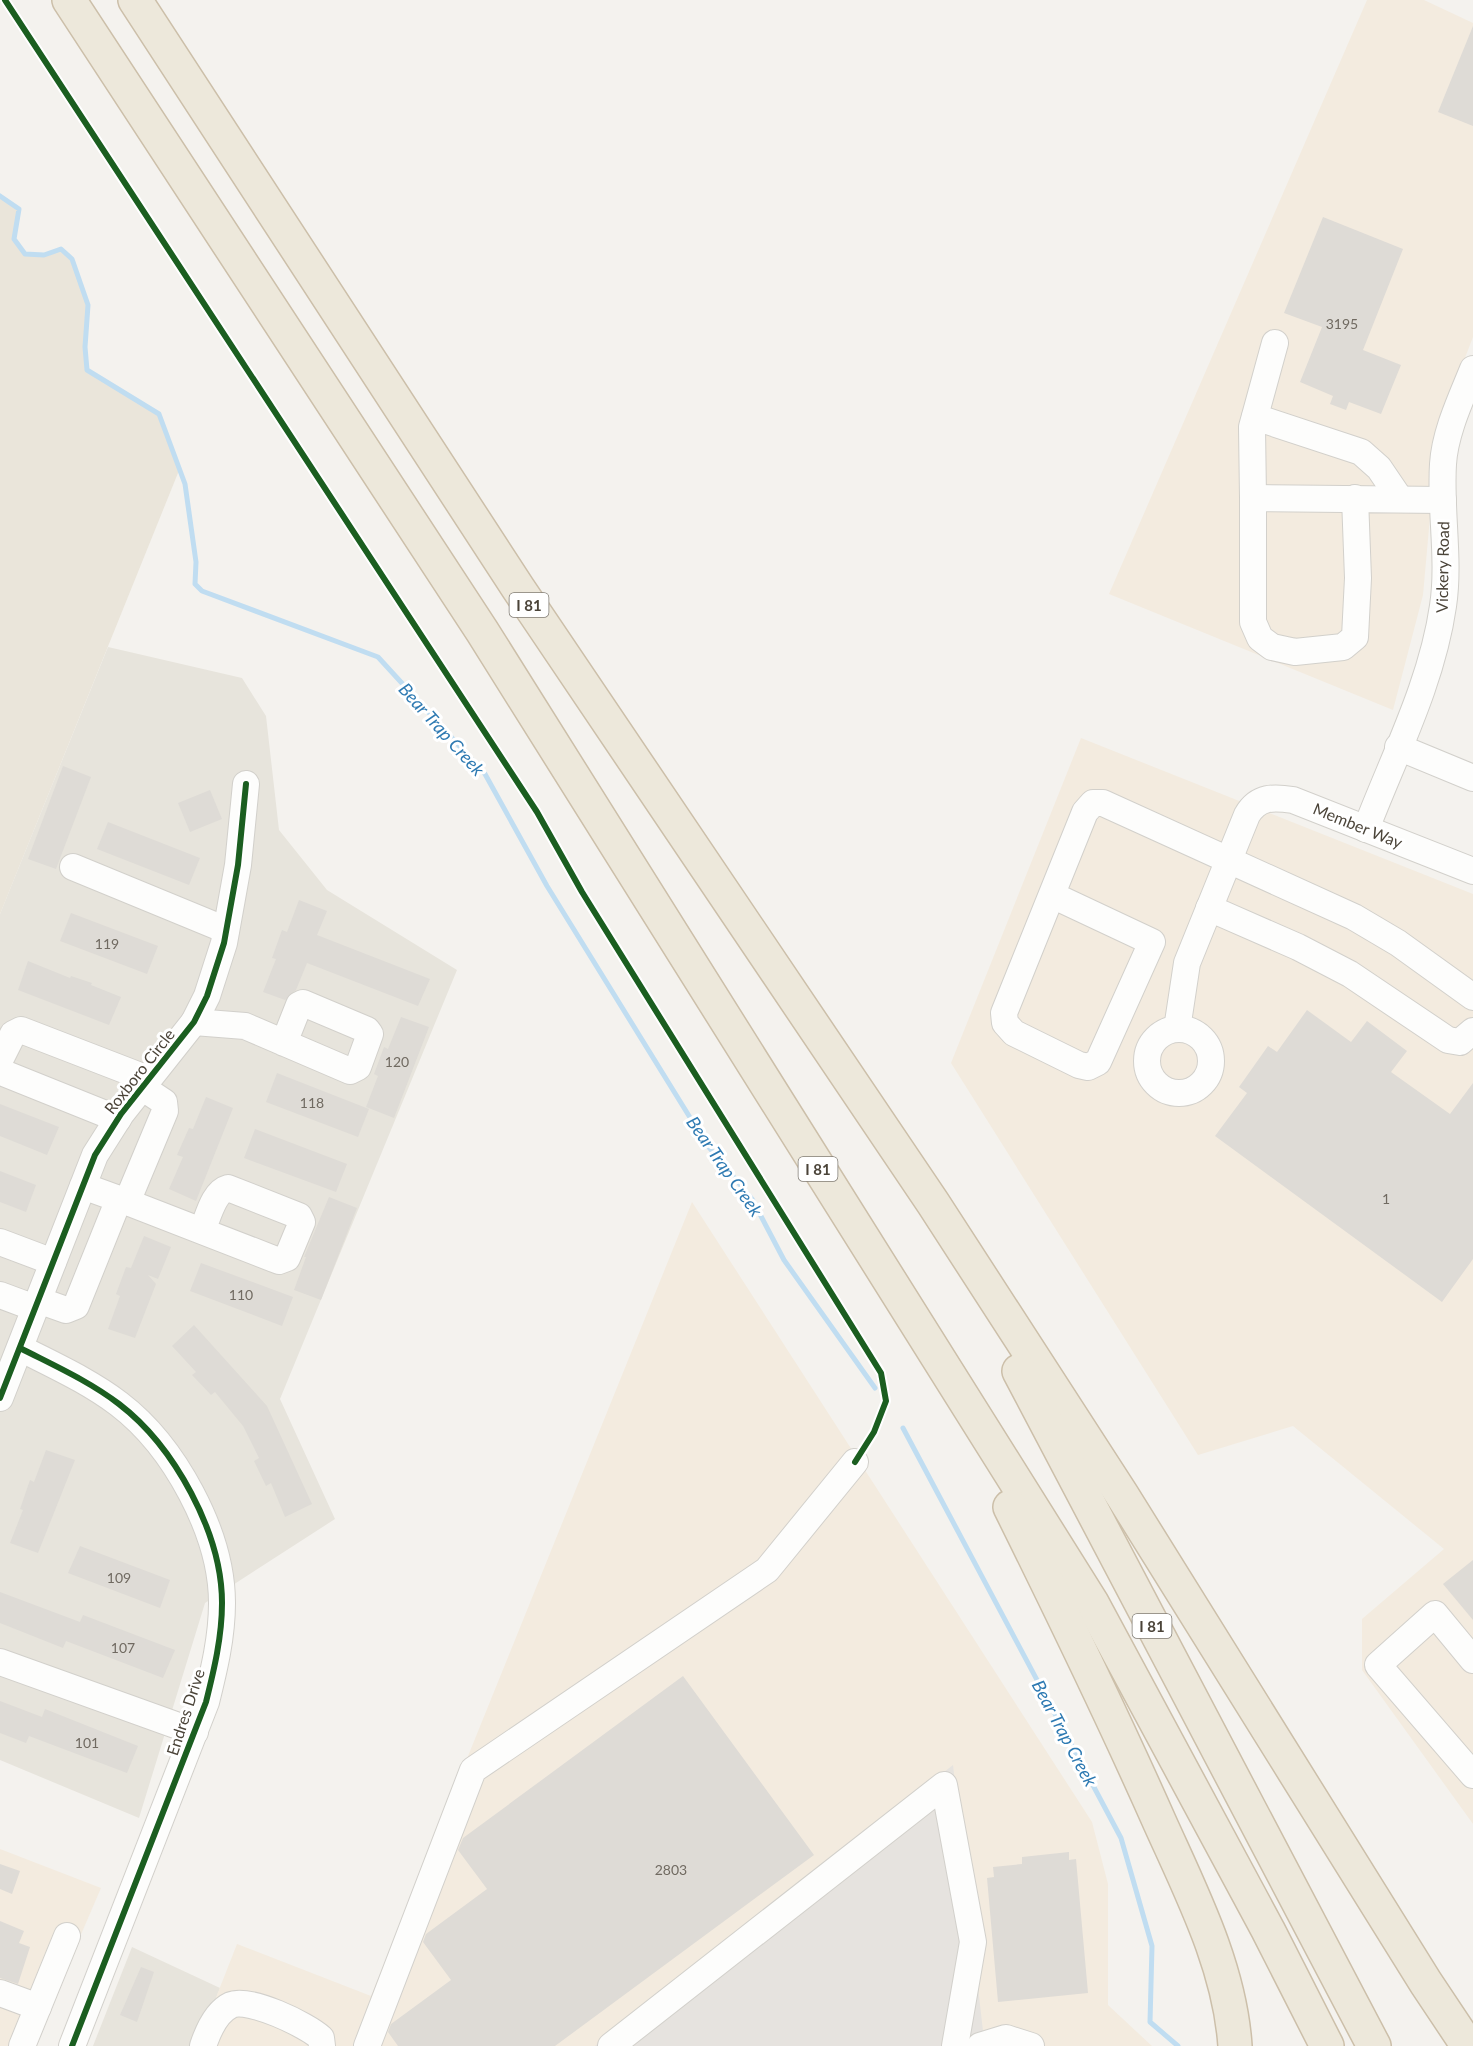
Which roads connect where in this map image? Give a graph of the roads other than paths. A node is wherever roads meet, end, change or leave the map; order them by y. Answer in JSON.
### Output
{"nodes":[{"id":1,"x":69,"y":0,"type":"edge"},
{"id":2,"x":135,"y":0,"type":"edge"},
{"id":3,"x":1275,"y":343,"type":"dead end"},
{"id":4,"x":1473,"y":369,"type":"edge"},
{"id":5,"x":1255,"y":417,"type":"junction"},
{"id":6,"x":1254,"y":498,"type":"junction"},
{"id":7,"x":1355,"y":498,"type":"junction"},
{"id":8,"x":1400,"y":499,"type":"junction"},
{"id":9,"x":1443,"y":500,"type":"junction"},
{"id":10,"x":1398,"y":747,"type":"junction"},
{"id":11,"x":1473,"y":778,"type":"edge"},
{"id":12,"x":246,"y":784,"type":"dead end"},
{"id":13,"x":1366,"y":829,"type":"junction"},
{"id":14,"x":1228,"y":860,"type":"junction"},
{"id":15,"x":73,"y":867,"type":"dead end"},
{"id":16,"x":1473,"y":871,"type":"edge"},
{"id":17,"x":1052,"y":895,"type":"junction"},
{"id":18,"x":1209,"y":908,"type":"junction"},
{"id":19,"x":226,"y":930,"type":"junction"},
{"id":20,"x":1152,"y":942,"type":"junction"},
{"id":21,"x":1188,"y":960,"type":"junction"},
{"id":22,"x":1473,"y":997,"type":"edge"},
{"id":23,"x":194,"y":1022,"type":"junction"},
{"id":24,"x":1177,"y":1029,"type":"dead end"},
{"id":25,"x":1473,"y":1031,"type":"edge"},
{"id":26,"x":285,"y":1043,"type":"dead end"},
{"id":27,"x":0,"y":1060,"type":"edge"},
{"id":28,"x":0,"y":1069,"type":"edge"},
{"id":29,"x":146,"y":1083,"type":"junction"},
{"id":30,"x":118,"y":1119,"type":"junction"},
{"id":31,"x":83,"y":1186,"type":"junction"},
{"id":32,"x":123,"y":1201,"type":"junction"},
{"id":33,"x":933,"y":1203,"type":"junction"},
{"id":34,"x":202,"y":1231,"type":"dead end"},
{"id":35,"x":0,"y":1242,"type":"edge"},
{"id":36,"x":53,"y":1262,"type":"junction"},
{"id":37,"x":0,"y":1295,"type":"edge"},
{"id":38,"x":37,"y":1304,"type":"junction"},
{"id":39,"x":931,"y":1347,"type":"junction"},
{"id":40,"x":20,"y":1348,"type":"junction"},
{"id":41,"x":0,"y":1398,"type":"edge"},
{"id":42,"x":855,"y":1462,"type":"dead end"},
{"id":43,"x":1473,"y":1660,"type":"edge"},
{"id":44,"x":0,"y":1662,"type":"edge"},
{"id":45,"x":195,"y":1732,"type":"junction"},
{"id":46,"x":1473,"y":1775,"type":"edge"},
{"id":47,"x":67,"y":1936,"type":"dead end"},
{"id":48,"x":0,"y":1993,"type":"edge"},
{"id":49,"x":38,"y":2007,"type":"junction"},
{"id":50,"x":22,"y":2046,"type":"edge"},
{"id":51,"x":72,"y":2046,"type":"edge"},
{"id":52,"x":203,"y":2046,"type":"edge"},
{"id":53,"x":322,"y":2046,"type":"edge"},
{"id":54,"x":367,"y":2046,"type":"edge"},
{"id":55,"x":611,"y":2046,"type":"edge"},
{"id":56,"x":962,"y":2046,"type":"edge"},
{"id":57,"x":1031,"y":2046,"type":"edge"},
{"id":58,"x":1235,"y":2046,"type":"edge"},
{"id":59,"x":1327,"y":2046,"type":"edge"},
{"id":60,"x":1374,"y":2046,"type":"edge"},
{"id":61,"x":1468,"y":2046,"type":"edge"}],
"edges":[{"from":1,"to":39,"type":"highway","number":"I 81"},
{"from":2,"to":33,"type":"highway","number":"I 81"},
{"from":3,"to":5,"type":"street"},
{"from":4,"to":9,"type":"street","name":"Vickery Road"},
{"from":5,"to":6,"type":"street"},
{"from":5,"to":8,"type":"street"},
{"from":6,"to":7,"type":"street"},
{"from":6,"to":7,"type":"street"},
{"from":7,"to":8,"type":"street"},
{"from":8,"to":9,"type":"street"},
{"from":9,"to":10,"type":"street","name":"Vickery Road"},
{"from":10,"to":11,"type":"street"},
{"from":10,"to":13,"type":"street","name":"Vickery Road"},
{"from":12,"to":19,"type":"street","name":"Roxboro Circle"},
{"from":13,"to":14,"type":"street","name":"Member Way"},
{"from":13,"to":16,"type":"street","name":"Member Way"},
{"from":14,"to":17,"type":"street"},
{"from":14,"to":18,"type":"street"},
{"from":14,"to":22,"type":"street"},
{"from":15,"to":19,"type":"street"},
{"from":17,"to":20,"type":"street"},
{"from":17,"to":20,"type":"street"},
{"from":18,"to":21,"type":"street"},
{"from":18,"to":25,"type":"street"},
{"from":19,"to":23,"type":"street","name":"Roxboro Circle"},
{"from":20,"to":21,"type":"street"},
{"from":21,"to":24,"type":"street"},
{"from":23,"to":26,"type":"street"},
{"from":23,"to":29,"type":"street","name":"Roxboro Circle"},
{"from":27,"to":29,"type":"street"},
{"from":28,"to":30,"type":"street"},
{"from":29,"to":30,"type":"street","name":"Roxboro Circle"},
{"from":29,"to":32,"type":"street"},
{"from":30,"to":31,"type":"street","name":"Roxboro Circle"},
{"from":31,"to":32,"type":"street"},
{"from":31,"to":36,"type":"street","name":"Roxboro Circle"},
{"from":32,"to":34,"type":"street"},
{"from":32,"to":38,"type":"street"},
{"from":33,"to":60,"type":"highway","number":"I 81"},
{"from":33,"to":61,"type":"highway"},
{"from":35,"to":36,"type":"street"},
{"from":36,"to":38,"type":"street","name":"Roxboro Circle"},
{"from":37,"to":38,"type":"street"},
{"from":38,"to":40,"type":"street","name":"Roxboro Circle"},
{"from":39,"to":58,"type":"highway"},
{"from":39,"to":59,"type":"highway","number":"I 81"},
{"from":40,"to":41,"type":"street","name":"Roxboro Circle"},
{"from":40,"to":45,"type":"street","name":"Endres Drive"},
{"from":42,"to":54,"type":"street"},
{"from":43,"to":46,"type":"street"},
{"from":44,"to":45,"type":"street"},
{"from":45,"to":51,"type":"street","name":"Endres Drive"},
{"from":47,"to":49,"type":"street"},
{"from":48,"to":49,"type":"street"},
{"from":49,"to":50,"type":"street"},
{"from":52,"to":53,"type":"street"},
{"from":55,"to":56,"type":"street"},
{"from":56,"to":57,"type":"street"}]}
